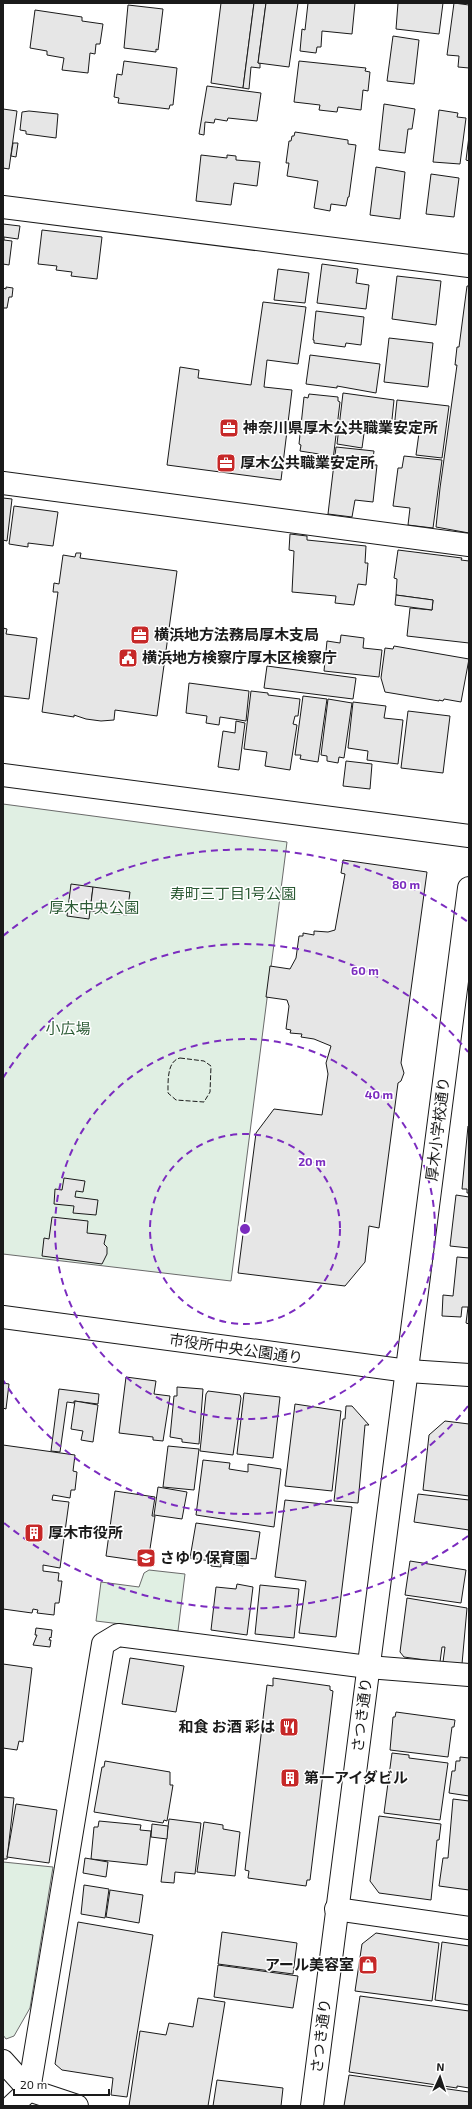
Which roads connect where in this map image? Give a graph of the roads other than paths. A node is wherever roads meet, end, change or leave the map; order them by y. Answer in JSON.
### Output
{"nodes":[{"id":1,"x":3,"y":207,"type":"edge"},
{"id":2,"x":469,"y":266,"type":"edge"},
{"id":3,"x":3,"y":483,"type":"edge"},
{"id":4,"x":469,"y":546,"type":"edge"},
{"id":5,"x":3,"y":775,"type":"edge"},
{"id":6,"x":469,"y":836,"type":"edge"},
{"id":7,"x":469,"y":888,"type":"edge"},
{"id":8,"x":3,"y":1317,"type":"edge"},
{"id":9,"x":408,"y":1371,"type":"junction"},
{"id":10,"x":469,"y":1374,"type":"edge"},
{"id":11,"x":368,"y":1666,"type":"junction"},
{"id":12,"x":469,"y":1676,"type":"edge"},
{"id":13,"x":336,"y":1909,"type":"junction"},
{"id":14,"x":469,"y":1928,"type":"edge"},
{"id":15,"x":3,"y":2062,"type":"edge"},
{"id":16,"x":29,"y":2090,"type":"junction"},
{"id":17,"x":12,"y":2106,"type":"edge"},
{"id":18,"x":77,"y":2106,"type":"edge"},
{"id":19,"x":312,"y":2106,"type":"edge"}],
"edges":[{"from":1,"to":2,"type":"street"},
{"from":3,"to":4,"type":"street"},
{"from":5,"to":6,"type":"street"},
{"from":7,"to":9,"type":"street","name":"厚木小学校通り"},
{"from":8,"to":9,"type":"street","name":"市役所中央公園通り"},
{"from":9,"to":10,"type":"street","name":"市役所中央公園通り"},
{"from":9,"to":11,"type":"street","name":"さつき通り"},
{"from":11,"to":12,"type":"street"},
{"from":11,"to":13,"type":"street","name":"さつき通り"},
{"from":11,"to":16,"type":"street"},
{"from":13,"to":14,"type":"street"},
{"from":13,"to":19,"type":"street","name":"さつき通り"},
{"from":15,"to":16,"type":"street"},
{"from":16,"to":17,"type":"street"},
{"from":16,"to":18,"type":"street"}]}
